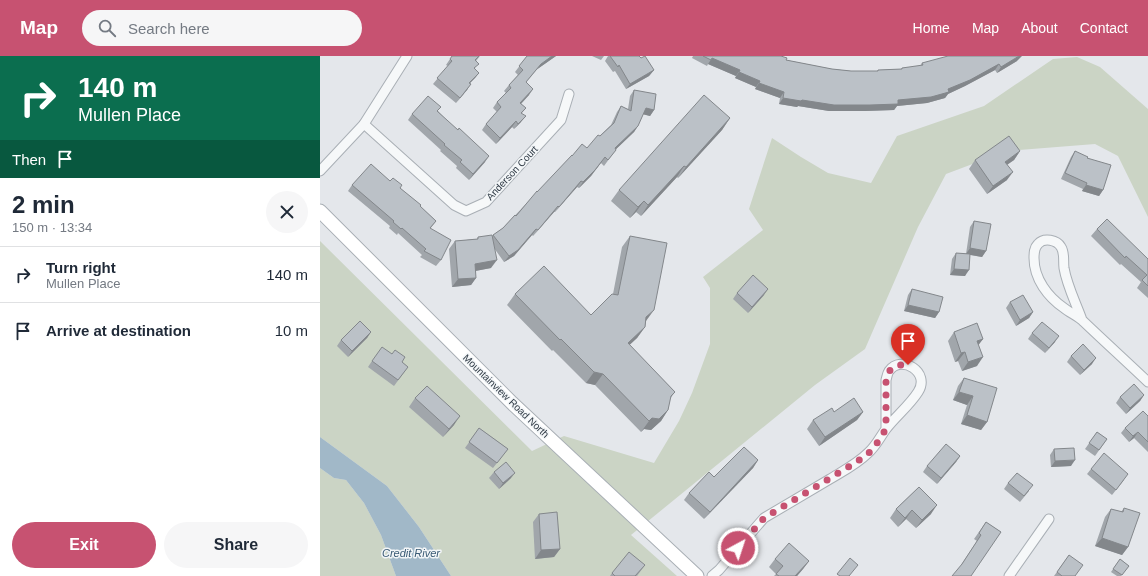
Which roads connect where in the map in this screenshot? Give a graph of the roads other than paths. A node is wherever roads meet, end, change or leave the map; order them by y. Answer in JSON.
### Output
{"nodes":[{"id":1,"x":407,"y":56,"type":"edge"},
{"id":2,"x":569,"y":94,"type":"dead end"},
{"id":3,"x":364,"y":124,"type":"junction"},
{"id":4,"x":320,"y":171,"type":"edge"},
{"id":5,"x":320,"y":211,"type":"edge"},
{"id":6,"x":1082,"y":320,"type":"junction"},
{"id":7,"x":1148,"y":382,"type":"edge"},
{"id":8,"x":886,"y":429,"type":"junction"},
{"id":9,"x":1049,"y":518,"type":"dead end"},
{"id":10,"x":697,"y":576,"type":"edge"},
{"id":11,"x":712,"y":576,"type":"edge"},
{"id":12,"x":1009,"y":576,"type":"edge"}],
"edges":[{"from":1,"to":3,"type":"street"},
{"from":2,"to":3,"type":"street","name":"Anderson Court"},
{"from":3,"to":4,"type":"street"},
{"from":5,"to":10,"type":"main road","name":"Mountainview Road North"},
{"from":6,"to":6,"type":"street"},
{"from":6,"to":7,"type":"street"},
{"from":8,"to":8,"type":"street"},
{"from":8,"to":11,"type":"street"},
{"from":9,"to":12,"type":"street"}]}
